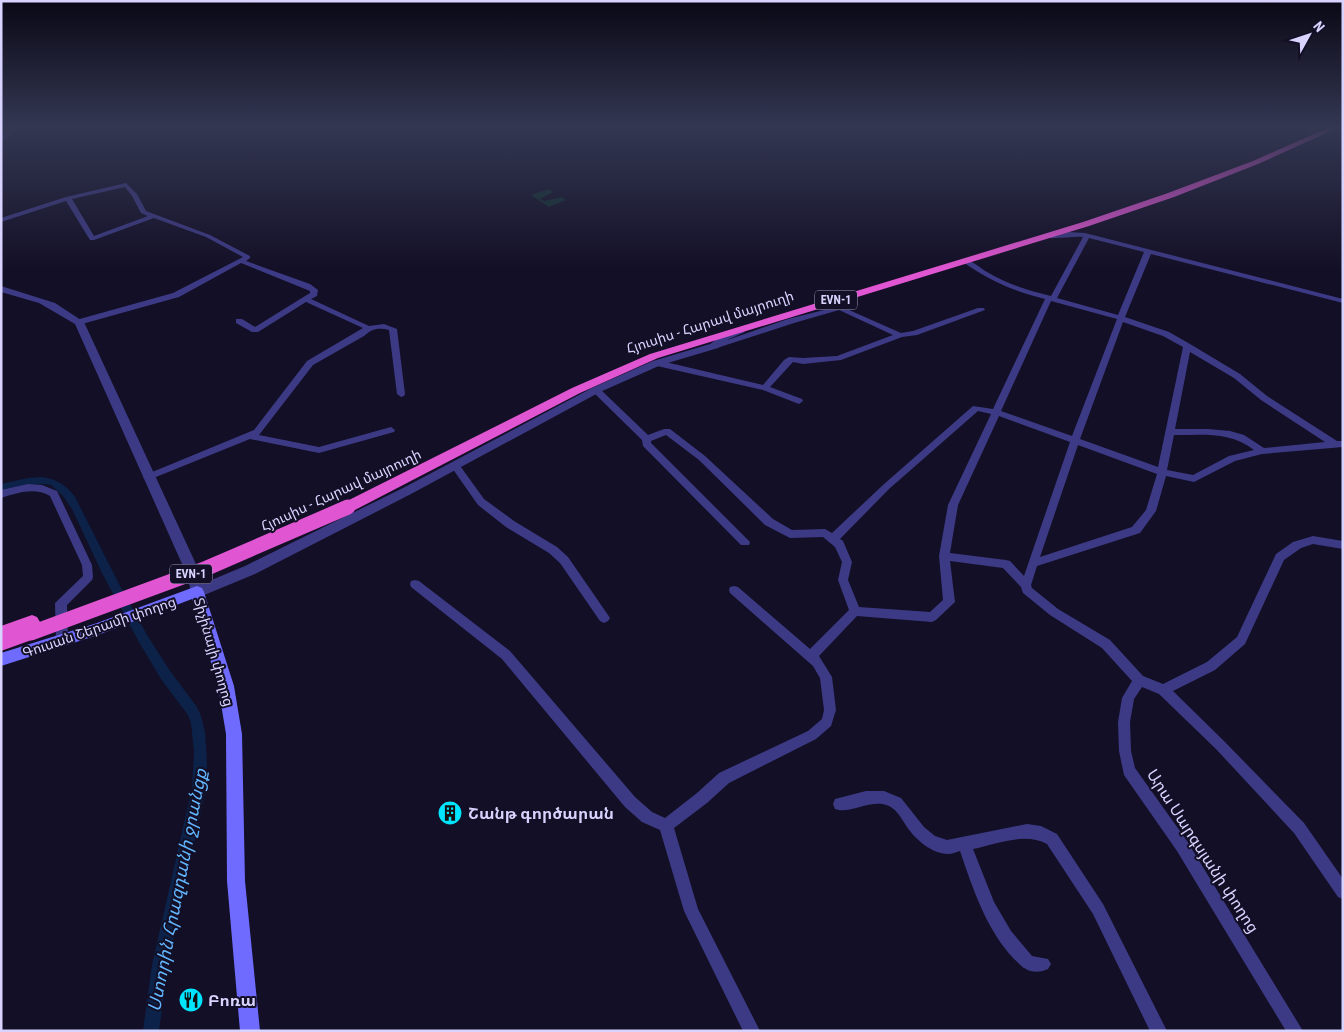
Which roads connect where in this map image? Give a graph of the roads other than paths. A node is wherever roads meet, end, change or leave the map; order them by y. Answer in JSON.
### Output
{"nodes":[{"id":1,"x":1212,"y":174,"type":"edge"},
{"id":2,"x":1225,"y":174,"type":"edge"},
{"id":3,"x":68,"y":198,"type":"junction"},
{"id":4,"x":154,"y":216,"type":"junction"},
{"id":5,"x":1,"y":220,"type":"edge"},
{"id":6,"x":1095,"y":221,"type":"junction"},
{"id":7,"x":1086,"y":235,"type":"junction"},
{"id":8,"x":1044,"y":237,"type":"junction"},
{"id":9,"x":1148,"y":252,"type":"junction"},
{"id":10,"x":242,"y":261,"type":"junction"},
{"id":11,"x":965,"y":261,"type":"junction"},
{"id":12,"x":1,"y":289,"type":"edge"},
{"id":13,"x":1051,"y":298,"type":"junction"},
{"id":14,"x":307,"y":300,"type":"junction"},
{"id":15,"x":1343,"y":301,"type":"edge"},
{"id":16,"x":981,"y":310,"type":"dead end"},
{"id":17,"x":1120,"y":318,"type":"junction"},
{"id":18,"x":240,"y":321,"type":"dead end"},
{"id":19,"x":79,"y":322,"type":"junction"},
{"id":20,"x":762,"y":323,"type":"junction"},
{"id":21,"x":368,"y":328,"type":"junction"},
{"id":22,"x":900,"y":335,"type":"junction"},
{"id":23,"x":714,"y":346,"type":"junction"},
{"id":24,"x":1187,"y":346,"type":"junction"},
{"id":25,"x":666,"y":352,"type":"junction"},
{"id":26,"x":656,"y":363,"type":"junction"},
{"id":27,"x":765,"y":388,"type":"junction"},
{"id":28,"x":596,"y":390,"type":"junction"},
{"id":29,"x":401,"y":394,"type":"dead end"},
{"id":30,"x":799,"y":401,"type":"dead end"},
{"id":31,"x":996,"y":412,"type":"junction"},
{"id":32,"x":391,"y":430,"type":"dead end"},
{"id":33,"x":1171,"y":432,"type":"junction"},
{"id":34,"x":249,"y":436,"type":"junction"},
{"id":35,"x":647,"y":438,"type":"junction"},
{"id":36,"x":1075,"y":441,"type":"junction"},
{"id":37,"x":1338,"y":444,"type":"edge"},
{"id":38,"x":1262,"y":451,"type":"junction"},
{"id":39,"x":455,"y":465,"type":"junction"},
{"id":40,"x":1162,"y":472,"type":"junction"},
{"id":41,"x":148,"y":477,"type":"junction"},
{"id":42,"x":1,"y":494,"type":"edge"},
{"id":43,"x":343,"y":505,"type":"junction"},
{"id":44,"x":833,"y":539,"type":"junction"},
{"id":45,"x":745,"y":542,"type":"dead end"},
{"id":46,"x":1343,"y":544,"type":"edge"},
{"id":47,"x":944,"y":556,"type":"junction"},
{"id":48,"x":1032,"y":564,"type":"junction"},
{"id":49,"x":415,"y":584,"type":"dead end"},
{"id":50,"x":1026,"y":585,"type":"junction"},
{"id":51,"x":734,"y":590,"type":"dead end"},
{"id":52,"x":197,"y":592,"type":"junction"},
{"id":53,"x":855,"y":611,"type":"junction"},
{"id":54,"x":604,"y":618,"type":"dead end"},
{"id":55,"x":32,"y":628,"type":"junction"},
{"id":56,"x":1,"y":633,"type":"edge"},
{"id":57,"x":62,"y":642,"type":"junction"},
{"id":58,"x":1,"y":644,"type":"edge"},
{"id":59,"x":812,"y":656,"type":"junction"},
{"id":60,"x":1,"y":660,"type":"edge"},
{"id":61,"x":1139,"y":680,"type":"junction"},
{"id":62,"x":1163,"y":690,"type":"junction"},
{"id":63,"x":840,"y":804,"type":"dead end"},
{"id":64,"x":666,"y":825,"type":"junction"},
{"id":65,"x":964,"y":844,"type":"junction"},
{"id":66,"x":1343,"y":892,"type":"edge"},
{"id":67,"x":1043,"y":964,"type":"dead end"},
{"id":68,"x":250,"y":1031,"type":"edge"},
{"id":69,"x":752,"y":1031,"type":"edge"},
{"id":70,"x":1159,"y":1031,"type":"edge"},
{"id":71,"x":1295,"y":1031,"type":"edge"}],
"edges":[{"from":1,"to":43,"type":"highway","name":"Հյուսիս - Հարավ մայրուղի","number":"EVN-1"},
{"from":2,"to":6,"type":"highway","name":"Հյուսիս - Հարավ մայրուղի","number":"EVN-1"},
{"from":3,"to":4,"type":"street"},
{"from":3,"to":4,"type":"street"},
{"from":3,"to":5,"type":"street"},
{"from":4,"to":10,"type":"street"},
{"from":6,"to":7,"type":"street"},
{"from":6,"to":8,"type":"highway","name":"Հյուսիս - Հարավ մայրուղի","number":"EVN-1"},
{"from":7,"to":8,"type":"street"},
{"from":7,"to":9,"type":"street"},
{"from":7,"to":13,"type":"street"},
{"from":8,"to":11,"type":"highway","name":"Հյուսիս - Հարավ մայրուղի","number":"EVN-1"},
{"from":9,"to":15,"type":"street"},
{"from":9,"to":17,"type":"street"},
{"from":10,"to":14,"type":"street"},
{"from":10,"to":19,"type":"street"},
{"from":11,"to":13,"type":"street"},
{"from":11,"to":20,"type":"highway","name":"Հյուսիս - Հարավ մայրուղի","number":"EVN-1"},
{"from":12,"to":19,"type":"street"},
{"from":13,"to":17,"type":"street"},
{"from":13,"to":31,"type":"street"},
{"from":14,"to":18,"type":"street"},
{"from":14,"to":21,"type":"street"},
{"from":16,"to":22,"type":"street"},
{"from":17,"to":24,"type":"street"},
{"from":17,"to":36,"type":"street"},
{"from":19,"to":41,"type":"street","name":"Տիչինայի փողոց"},
{"from":20,"to":23,"type":"street"},
{"from":20,"to":25,"type":"highway","name":"Հյուսիս - Հարավ մայրուղի","number":"EVN-1"},
{"from":21,"to":29,"type":"street"},
{"from":21,"to":34,"type":"street"},
{"from":22,"to":23,"type":"street"},
{"from":22,"to":27,"type":"street"},
{"from":23,"to":25,"type":"street"},
{"from":23,"to":26,"type":"street"},
{"from":24,"to":33,"type":"street"},
{"from":24,"to":37,"type":"street"},
{"from":25,"to":43,"type":"highway","name":"Հյուսիս - Հարավ մայրուղի","number":"EVN-1"},
{"from":26,"to":27,"type":"street"},
{"from":26,"to":28,"type":"street"},
{"from":27,"to":30,"type":"street"},
{"from":28,"to":35,"type":"street"},
{"from":28,"to":39,"type":"street"},
{"from":31,"to":36,"type":"street"},
{"from":31,"to":44,"type":"street"},
{"from":31,"to":47,"type":"street"},
{"from":32,"to":34,"type":"street"},
{"from":33,"to":38,"type":"street"},
{"from":33,"to":40,"type":"street"},
{"from":34,"to":41,"type":"street"},
{"from":35,"to":44,"type":"street"},
{"from":35,"to":45,"type":"street"},
{"from":36,"to":40,"type":"street"},
{"from":36,"to":48,"type":"street"},
{"from":37,"to":38,"type":"street"},
{"from":38,"to":40,"type":"street"},
{"from":39,"to":52,"type":"street"},
{"from":39,"to":54,"type":"street"},
{"from":40,"to":48,"type":"street"},
{"from":41,"to":52,"type":"street","name":"Տիչինայի փողոց"},
{"from":42,"to":57,"type":"street"},
{"from":43,"to":55,"type":"highway","name":"Հյուսիս - Հարավ մայրուղի","number":"EVN-1","bridge":true},
{"from":44,"to":53,"type":"street"},
{"from":46,"to":62,"type":"street"},
{"from":47,"to":50,"type":"street"},
{"from":47,"to":53,"type":"street"},
{"from":48,"to":50,"type":"street"},
{"from":49,"to":64,"type":"street"},
{"from":50,"to":61,"type":"street"},
{"from":51,"to":59,"type":"street"},
{"from":52,"to":57,"type":"main road","name":"Գուսան Շերամի փողոց"},
{"from":52,"to":68,"type":"main road","name":"Տիչինայի փողոց"},
{"from":53,"to":59,"type":"street"},
{"from":55,"to":56,"type":"highway","name":"Հյուսիս - Հարավ մայրուղի","number":"EVN-1"},
{"from":55,"to":58,"type":"highway","name":"Հյուսիս - Հարավ մայրուղի","number":"EVN-1"},
{"from":57,"to":60,"type":"main road","name":"Գուսան Շերամի փողոց"},
{"from":59,"to":64,"type":"street"},
{"from":61,"to":62,"type":"street"},
{"from":61,"to":71,"type":"street","name":"Արա Սարգսյանի փողոց"},
{"from":62,"to":66,"type":"street"},
{"from":63,"to":65,"type":"street"},
{"from":64,"to":69,"type":"street"},
{"from":65,"to":67,"type":"street"},
{"from":65,"to":70,"type":"street"}]}
